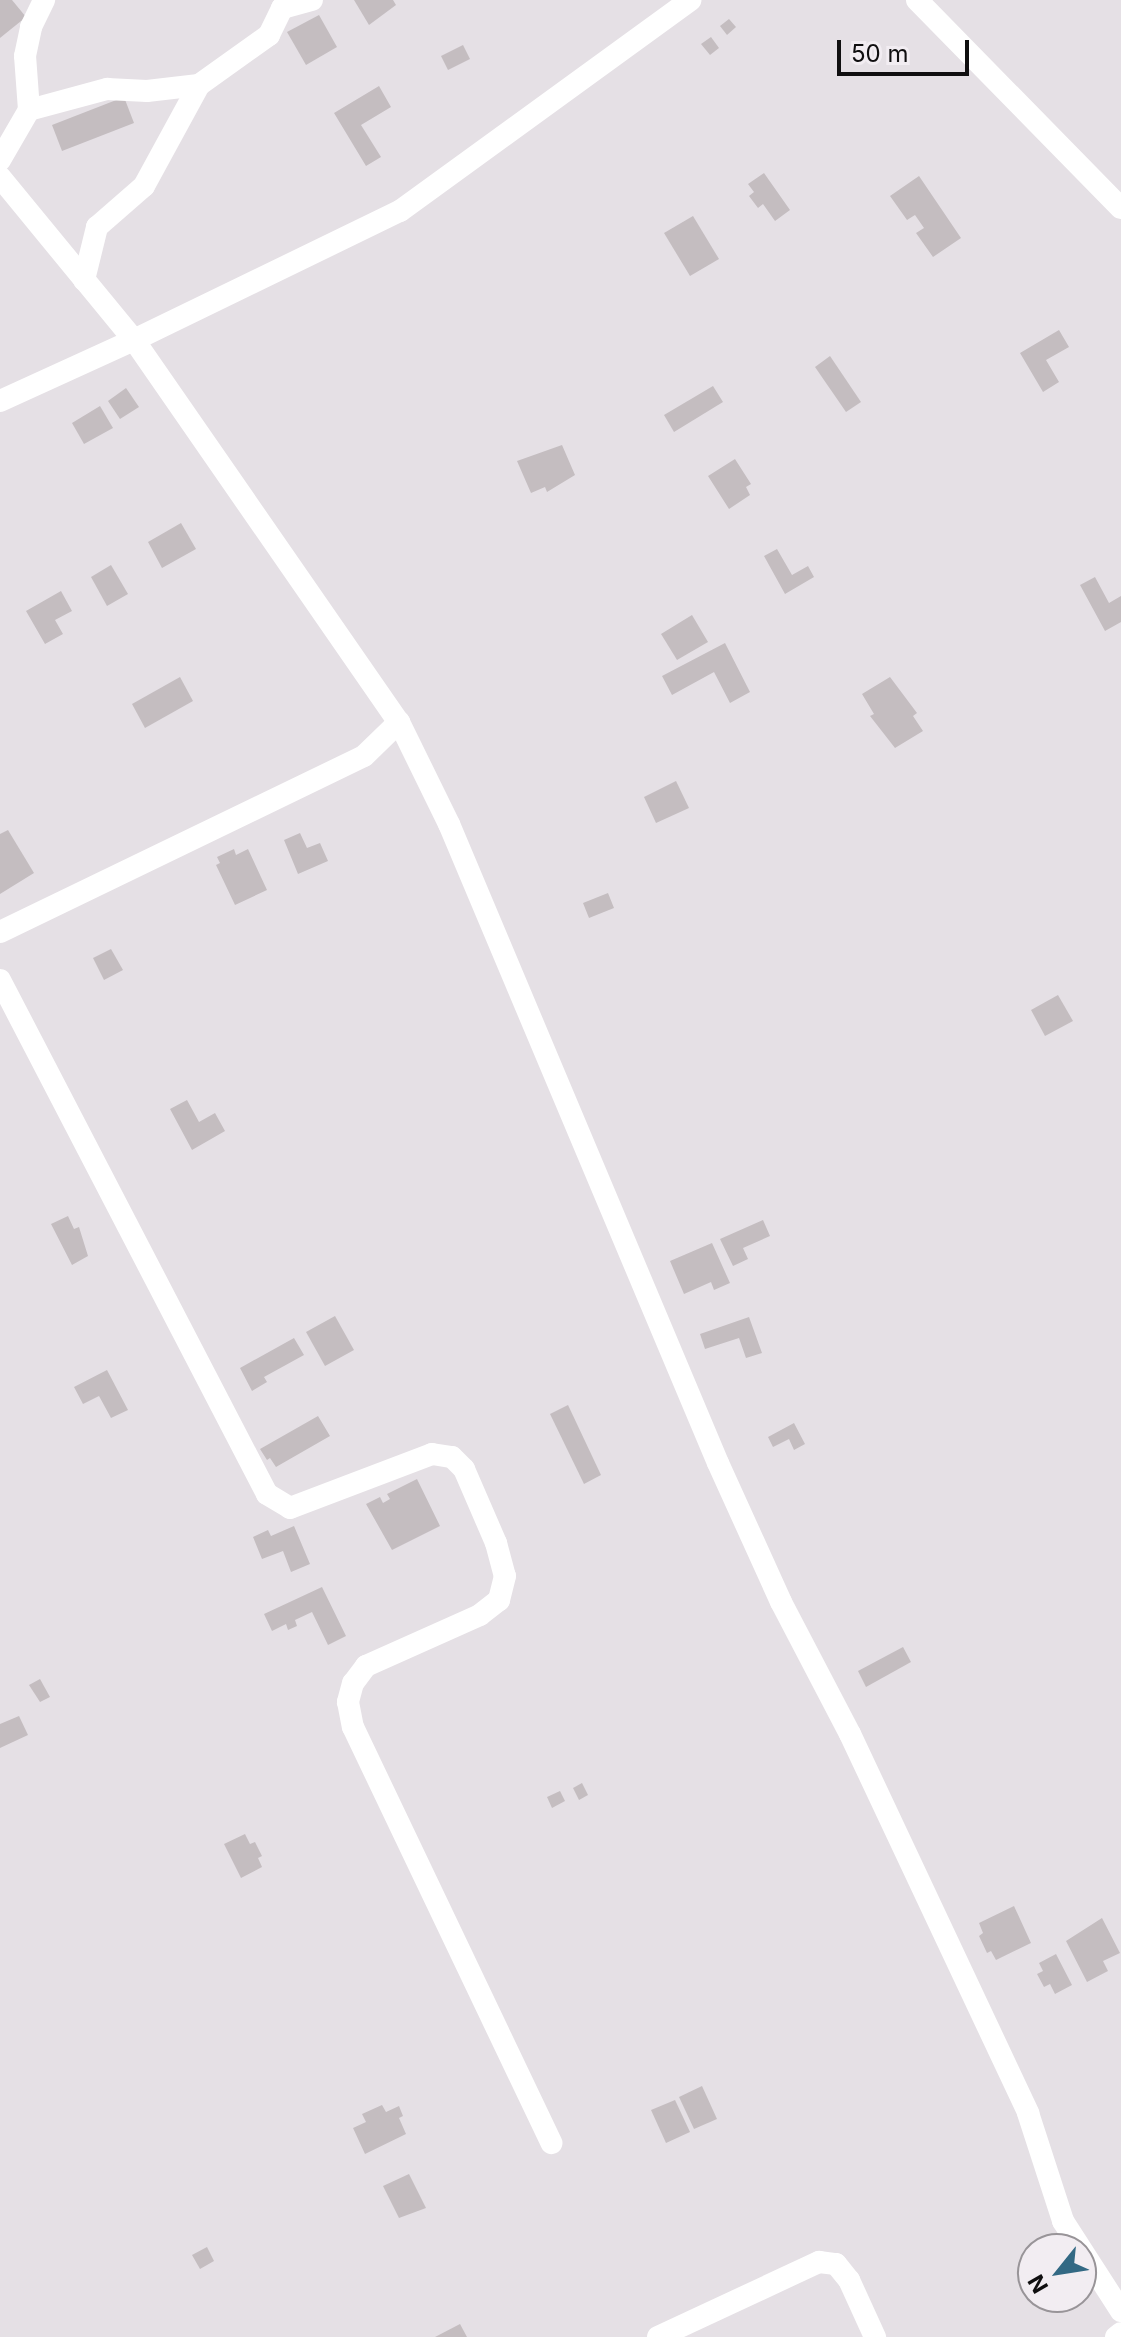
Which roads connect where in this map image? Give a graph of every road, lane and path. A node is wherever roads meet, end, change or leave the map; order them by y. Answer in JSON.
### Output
{"nodes":[{"id":1,"x":44,"y":0,"type":"edge"},
{"id":2,"x":312,"y":0,"type":"edge"},
{"id":3,"x":690,"y":0,"type":"edge"},
{"id":4,"x":917,"y":0,"type":"edge"},
{"id":5,"x":199,"y":85,"type":"junction"},
{"id":6,"x":29,"y":110,"type":"junction"},
{"id":7,"x":0,"y":160,"type":"edge"},
{"id":8,"x":0,"y":177,"type":"edge"},
{"id":9,"x":1121,"y":208,"type":"edge"},
{"id":10,"x":84,"y":280,"type":"junction"},
{"id":11,"x":134,"y":340,"type":"junction"},
{"id":12,"x":0,"y":401,"type":"edge"},
{"id":13,"x":399,"y":722,"type":"junction"},
{"id":14,"x":0,"y":932,"type":"edge"},
{"id":15,"x":0,"y":980,"type":"edge"},
{"id":16,"x":551,"y":2143,"type":"dead end"},
{"id":17,"x":1121,"y":2311,"type":"edge"},
{"id":18,"x":1121,"y":2333,"type":"edge"},
{"id":19,"x":658,"y":2337,"type":"edge"},
{"id":20,"x":875,"y":2337,"type":"edge"},
{"id":21,"x":1116,"y":2337,"type":"edge"}],
"edges":[{"from":1,"to":6,"type":"street"},
{"from":2,"to":5,"type":"street"},
{"from":3,"to":11,"type":"street"},
{"from":4,"to":9,"type":"street"},
{"from":5,"to":6,"type":"street"},
{"from":5,"to":10,"type":"street"},
{"from":6,"to":7,"type":"street"},
{"from":8,"to":10,"type":"street"},
{"from":10,"to":11,"type":"street"},
{"from":11,"to":12,"type":"street"},
{"from":11,"to":13,"type":"street"},
{"from":13,"to":14,"type":"street"},
{"from":13,"to":17,"type":"street"},
{"from":15,"to":16,"type":"street"},
{"from":18,"to":21,"type":"street"},
{"from":19,"to":20,"type":"street"}]}
